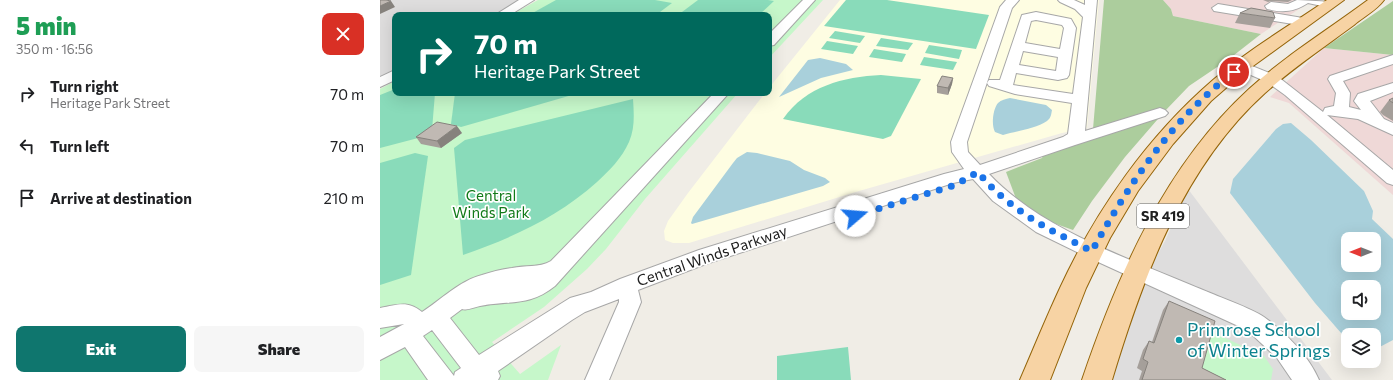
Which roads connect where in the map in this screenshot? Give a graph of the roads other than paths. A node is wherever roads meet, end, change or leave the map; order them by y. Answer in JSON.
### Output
{"nodes":[{"id":1,"x":528,"y":0,"type":"edge"},
{"id":2,"x":808,"y":0,"type":"edge"},
{"id":3,"x":1013,"y":0,"type":"edge"},
{"id":4,"x":1064,"y":0,"type":"edge"},
{"id":5,"x":1091,"y":0,"type":"edge"},
{"id":6,"x":1306,"y":0,"type":"edge"},
{"id":7,"x":1310,"y":0,"type":"edge"},
{"id":8,"x":1377,"y":0,"type":"edge"},
{"id":9,"x":1260,"y":2,"type":"dead end"},
{"id":10,"x":1334,"y":2,"type":"edge"},
{"id":11,"x":1218,"y":8,"type":"dead end"},
{"id":12,"x":506,"y":12,"type":"edge"},
{"id":13,"x":1090,"y":16,"type":"junction"},
{"id":14,"x":1304,"y":22,"type":"junction"},
{"id":15,"x":772,"y":39,"type":"edge"},
{"id":16,"x":1018,"y":46,"type":"junction"},
{"id":17,"x":1065,"y":55,"type":"junction"},
{"id":18,"x":1393,"y":59,"type":"edge"},
{"id":19,"x":1242,"y":66,"type":"junction"},
{"id":20,"x":1011,"y":68,"type":"junction"},
{"id":21,"x":980,"y":77,"type":"junction"},
{"id":22,"x":1272,"y":79,"type":"junction"},
{"id":23,"x":1393,"y":86,"type":"edge"},
{"id":24,"x":1005,"y":87,"type":"junction"},
{"id":25,"x":719,"y":96,"type":"edge"},
{"id":26,"x":1081,"y":100,"type":"junction"},
{"id":27,"x":1341,"y":110,"type":"junction"},
{"id":28,"x":1160,"y":113,"type":"dead end"},
{"id":29,"x":1315,"y":113,"type":"junction"},
{"id":30,"x":1378,"y":122,"type":"junction"},
{"id":31,"x":1393,"y":130,"type":"edge"},
{"id":32,"x":1069,"y":141,"type":"junction"},
{"id":33,"x":978,"y":172,"type":"junction"},
{"id":34,"x":1393,"y":179,"type":"edge"},
{"id":35,"x":1092,"y":251,"type":"junction"},
{"id":36,"x":1137,"y":270,"type":"junction"},
{"id":37,"x":628,"y":290,"type":"junction"},
{"id":38,"x":380,"y":318,"type":"edge"},
{"id":39,"x":429,"y":320,"type":"junction"},
{"id":40,"x":380,"y":349,"type":"edge"},
{"id":41,"x":479,"y":377,"type":"edge"},
{"id":42,"x":443,"y":380,"type":"edge"},
{"id":43,"x":597,"y":380,"type":"edge"},
{"id":44,"x":1035,"y":380,"type":"edge"},
{"id":45,"x":1097,"y":380,"type":"edge"},
{"id":46,"x":1307,"y":380,"type":"edge"}],
"edges":[{"from":1,"to":12,"type":"street"},
{"from":2,"to":15,"type":"street"},
{"from":3,"to":21,"type":"street"},
{"from":4,"to":13,"type":"street"},
{"from":5,"to":13,"type":"street"},
{"from":6,"to":9,"type":"street"},
{"from":7,"to":10,"type":"street"},
{"from":8,"to":22,"type":"main road","number":"SR 419"},
{"from":10,"to":14,"type":"main road","number":"SR 419"},
{"from":11,"to":14,"type":"street"},
{"from":13,"to":26,"type":"street"},
{"from":14,"to":19,"type":"main road","number":"SR 419"},
{"from":16,"to":17,"type":"street"},
{"from":16,"to":17,"type":"street"},
{"from":16,"to":20,"type":"street"},
{"from":17,"to":20,"type":"street"},
{"from":18,"to":27,"type":"street"},
{"from":19,"to":22,"type":"street"},
{"from":19,"to":35,"type":"main road","number":"SR 419"},
{"from":20,"to":24,"type":"street"},
{"from":21,"to":24,"type":"street"},
{"from":21,"to":33,"type":"street"},
{"from":22,"to":29,"type":"street"},
{"from":22,"to":36,"type":"main road","number":"SR 419"},
{"from":23,"to":30,"type":"street"},
{"from":24,"to":26,"type":"street"},
{"from":25,"to":39,"type":"street"},
{"from":26,"to":32,"type":"street"},
{"from":27,"to":29,"type":"street"},
{"from":27,"to":30,"type":"street"},
{"from":28,"to":32,"type":"street","name":"Central Winds Parkway"},
{"from":29,"to":34,"type":"street"},
{"from":30,"to":31,"type":"street"},
{"from":32,"to":33,"type":"street","name":"Central Winds Parkway"},
{"from":33,"to":35,"type":"street"},
{"from":33,"to":37,"type":"street","name":"Central Winds Parkway"},
{"from":35,"to":36,"type":"street"},
{"from":35,"to":44,"type":"main road","number":"SR 419"},
{"from":36,"to":45,"type":"main road","number":"SR 419"},
{"from":36,"to":46,"type":"street"},
{"from":37,"to":41,"type":"street","name":"Central Winds Parkway"},
{"from":37,"to":43,"type":"street"},
{"from":38,"to":39,"type":"street"},
{"from":39,"to":40,"type":"street"},
{"from":39,"to":41,"type":"street"},
{"from":39,"to":42,"type":"street"}]}
